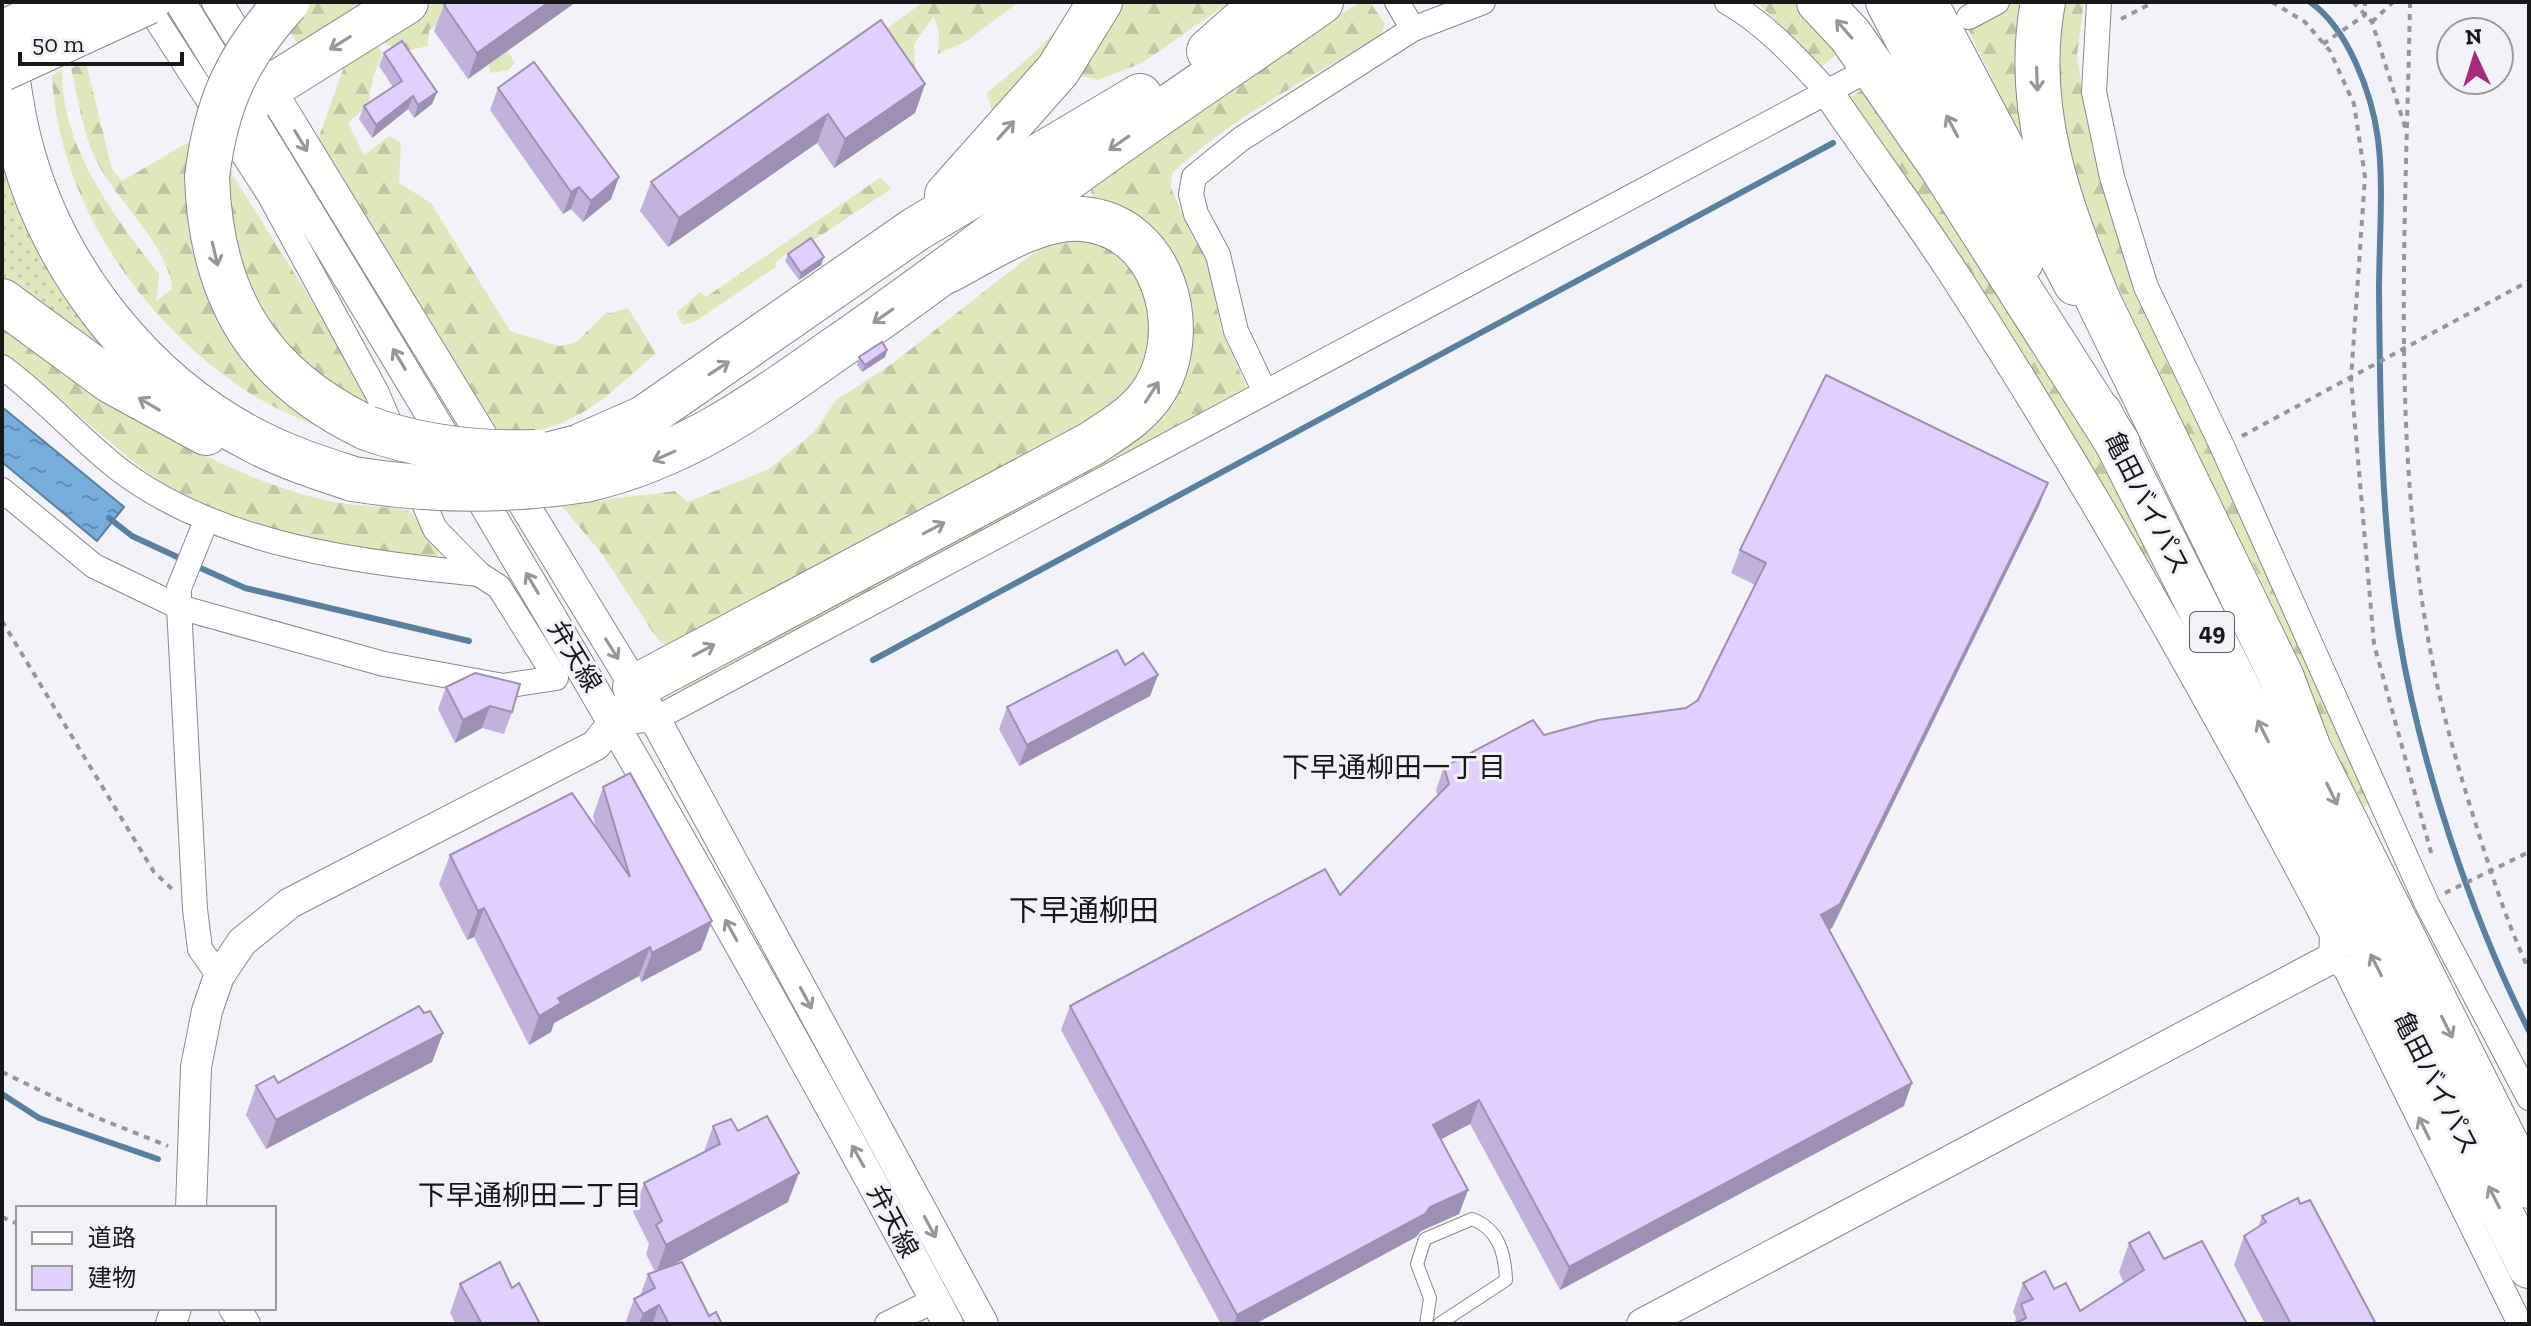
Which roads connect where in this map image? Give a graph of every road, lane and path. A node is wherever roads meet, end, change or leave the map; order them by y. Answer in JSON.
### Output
{"nodes":[{"id":1,"x":25,"y":2,"type":"edge"},
{"id":2,"x":36,"y":2,"type":"edge"},
{"id":3,"x":69,"y":2,"type":"edge"},
{"id":4,"x":147,"y":2,"type":"edge"},
{"id":5,"x":180,"y":2,"type":"edge"},
{"id":6,"x":217,"y":2,"type":"edge"},
{"id":7,"x":287,"y":2,"type":"edge"},
{"id":8,"x":406,"y":2,"type":"edge"},
{"id":9,"x":1100,"y":2,"type":"edge"},
{"id":10,"x":1321,"y":2,"type":"edge"},
{"id":11,"x":1329,"y":2,"type":"edge"},
{"id":12,"x":1397,"y":2,"type":"edge"},
{"id":13,"x":1483,"y":2,"type":"edge"},
{"id":14,"x":1727,"y":2,"type":"edge"},
{"id":15,"x":1819,"y":2,"type":"edge"},
{"id":16,"x":1887,"y":2,"type":"edge"},
{"id":17,"x":1926,"y":2,"type":"edge"},
{"id":18,"x":1997,"y":2,"type":"edge"},
{"id":19,"x":2043,"y":2,"type":"edge"},
{"id":20,"x":2099,"y":2,"type":"edge"},
{"id":21,"x":2154,"y":2,"type":"edge"},
{"id":22,"x":2272,"y":2,"type":"edge"},
{"id":23,"x":2353,"y":2,"type":"edge"},
{"id":24,"x":2365,"y":2,"type":"edge"},
{"id":25,"x":2393,"y":2,"type":"edge"},
{"id":26,"x":2410,"y":2,"type":"edge"},
{"id":27,"x":1276,"y":11,"type":"edge"},
{"id":28,"x":2365,"y":15,"type":"junction"},
{"id":29,"x":2,"y":16,"type":"edge"},
{"id":30,"x":1969,"y":17,"type":"dead end"},
{"id":31,"x":2372,"y":22,"type":"junction"},
{"id":32,"x":2,"y":26,"type":"edge"},
{"id":33,"x":1413,"y":29,"type":"junction"},
{"id":34,"x":2,"y":33,"type":"edge"},
{"id":35,"x":2094,"y":34,"type":"junction"},
{"id":36,"x":2323,"y":44,"type":"junction"},
{"id":37,"x":2,"y":69,"type":"edge"},
{"id":38,"x":1855,"y":77,"type":"dead end"},
{"id":39,"x":1827,"y":91,"type":"junction"},
{"id":40,"x":256,"y":96,"type":"junction"},
{"id":41,"x":2408,"y":135,"type":"junction"},
{"id":42,"x":916,"y":229,"type":"junction"},
{"id":43,"x":947,"y":271,"type":"junction"},
{"id":44,"x":2529,"y":281,"type":"edge"},
{"id":45,"x":2,"y":301,"type":"edge"},
{"id":46,"x":2404,"y":348,"type":"junction"},
{"id":47,"x":2,"y":367,"type":"edge"},
{"id":48,"x":2351,"y":379,"type":"junction"},
{"id":49,"x":1265,"y":392,"type":"junction"},
{"id":50,"x":2118,"y":444,"type":"junction"},
{"id":51,"x":2222,"y":446,"type":"junction"},
{"id":52,"x":360,"y":454,"type":"junction"},
{"id":53,"x":582,"y":464,"type":"junction"},
{"id":54,"x":2,"y":490,"type":"edge"},
{"id":55,"x":203,"y":528,"type":"junction"},
{"id":56,"x":479,"y":574,"type":"junction"},
{"id":57,"x":179,"y":598,"type":"junction"},
{"id":58,"x":2,"y":621,"type":"edge"},
{"id":59,"x":635,"y":710,"type":"junction"},
{"id":60,"x":2307,"y":744,"type":"junction"},
{"id":61,"x":2529,"y":852,"type":"edge"},
{"id":62,"x":2435,"y":865,"type":"dead end"},
{"id":63,"x":2491,"y":873,"type":"junction"},
{"id":64,"x":2439,"y":880,"type":"dead end"},
{"id":65,"x":2453,"y":889,"type":"dead end"},
{"id":66,"x":2443,"y":894,"type":"dead end"},
{"id":67,"x":195,"y":909,"type":"junction"},
{"id":68,"x":2334,"y":957,"type":"junction"},
{"id":69,"x":2529,"y":970,"type":"edge"},
{"id":70,"x":219,"y":976,"type":"junction"},
{"id":71,"x":2,"y":1072,"type":"edge"},
{"id":72,"x":2529,"y":1098,"type":"edge"},
{"id":73,"x":195,"y":1150,"type":"junction"},
{"id":74,"x":2529,"y":1187,"type":"edge"},
{"id":75,"x":191,"y":1206,"type":"edge"},
{"id":76,"x":2529,"y":1267,"type":"edge"},
{"id":77,"x":941,"y":1312,"type":"edge"},
{"id":78,"x":887,"y":1324,"type":"edge"},
{"id":79,"x":983,"y":1324,"type":"edge"},
{"id":80,"x":1426,"y":1324,"type":"edge"},
{"id":81,"x":1439,"y":1324,"type":"edge"},
{"id":82,"x":1642,"y":1324,"type":"edge"},
{"id":83,"x":2520,"y":1324,"type":"edge"}],
"edges":[{"from":1,"to":52,"type":"highway"},
{"from":2,"to":29,"type":"highway"},
{"from":3,"to":34,"type":"highway","bridge":true},
{"from":4,"to":37,"type":"highway","bridge":true},
{"from":4,"to":56,"type":"street"},
{"from":5,"to":40,"type":"street","name":"弁天線"},
{"from":6,"to":40,"type":"street","name":"弁天線"},
{"from":7,"to":52,"type":"highway","one_way":true,"bridge":true},
{"from":8,"to":40,"type":"highway","one_way":true},
{"from":42,"to":9,"type":"highway","one_way":true},
{"from":10,"to":27,"type":"highway"},
{"from":11,"to":27,"type":"highway"},
{"from":12,"to":33,"type":"street"},
{"from":13,"to":33,"type":"street"},
{"from":14,"to":39,"type":"street"},
{"from":50,"to":15,"type":"highway","one_way":true},
{"from":50,"to":16,"type":"highway","name":"亀田バイパス","number":"49","one_way":true},
{"from":17,"to":60,"type":"highway","name":"亀田バイパス","number":"49"},
{"from":18,"to":30,"type":"street"},
{"from":19,"to":60,"type":"highway","one_way":true},
{"from":20,"to":35,"type":"street"},
{"from":21,"to":35,"type":"path"},
{"from":22,"to":36,"type":"path"},
{"from":23,"to":28,"type":"path"},
{"from":24,"to":28,"type":"path"},
{"from":25,"to":31,"type":"path"},
{"from":26,"to":41,"type":"path"},
{"from":27,"to":42,"type":"highway"},
{"from":27,"to":43,"type":"highway","one_way":true},
{"from":28,"to":31,"type":"path"},
{"from":28,"to":36,"type":"path"},
{"from":31,"to":41,"type":"path"},
{"from":32,"to":52,"type":"highway"},
{"from":33,"to":49,"type":"street"},
{"from":35,"to":51,"type":"street"},
{"from":36,"to":48,"type":"path"},
{"from":38,"to":39,"type":"street"},
{"from":39,"to":49,"type":"street"},
{"from":39,"to":68,"type":"street"},
{"from":40,"to":59,"type":"street","name":"弁天線","one_way":true},
{"from":59,"to":40,"type":"street","name":"弁天線","one_way":true},
{"from":41,"to":46,"type":"path"},
{"from":53,"to":42,"type":"highway","one_way":true},
{"from":43,"to":53,"type":"highway","one_way":true},
{"from":59,"to":43,"type":"highway","one_way":true},
{"from":44,"to":46,"type":"path"},
{"from":52,"to":45,"type":"highway","one_way":true},
{"from":46,"to":48,"type":"path"},
{"from":46,"to":63,"type":"path"},
{"from":47,"to":55,"type":"street"},
{"from":48,"to":51,"type":"path"},
{"from":48,"to":62,"type":"path"},
{"from":49,"to":59,"type":"street"},
{"from":76,"to":50,"type":"highway","name":"亀田バイパス","number":"49","one_way":true},
{"from":51,"to":72,"type":"street"},
{"from":52,"to":53,"type":"highway","bridge":true},
{"from":54,"to":57,"type":"street"},
{"from":55,"to":56,"type":"street"},
{"from":55,"to":57,"type":"street"},
{"from":56,"to":57,"type":"street"},
{"from":57,"to":67,"type":"street"},
{"from":58,"to":67,"type":"path"},
{"from":59,"to":70,"type":"street"},
{"from":77,"to":59,"type":"street","name":"弁天線","one_way":true},
{"from":59,"to":79,"type":"street","name":"弁天線","one_way":true},
{"from":60,"to":74,"type":"highway","name":"亀田バイパス","number":"49","one_way":true},
{"from":61,"to":63,"type":"path"},
{"from":63,"to":65,"type":"path"},
{"from":63,"to":69,"type":"path"},
{"from":64,"to":66,"type":"path"},
{"from":67,"to":70,"type":"street"},
{"from":68,"to":82,"type":"street"},
{"from":83,"to":68,"type":"street","one_way":true},
{"from":70,"to":73,"type":"street"},
{"from":71,"to":73,"type":"path"},
{"from":73,"to":75,"type":"street"},
{"from":77,"to":78,"type":"street"},
{"from":80,"to":81,"type":"lane"}]}
